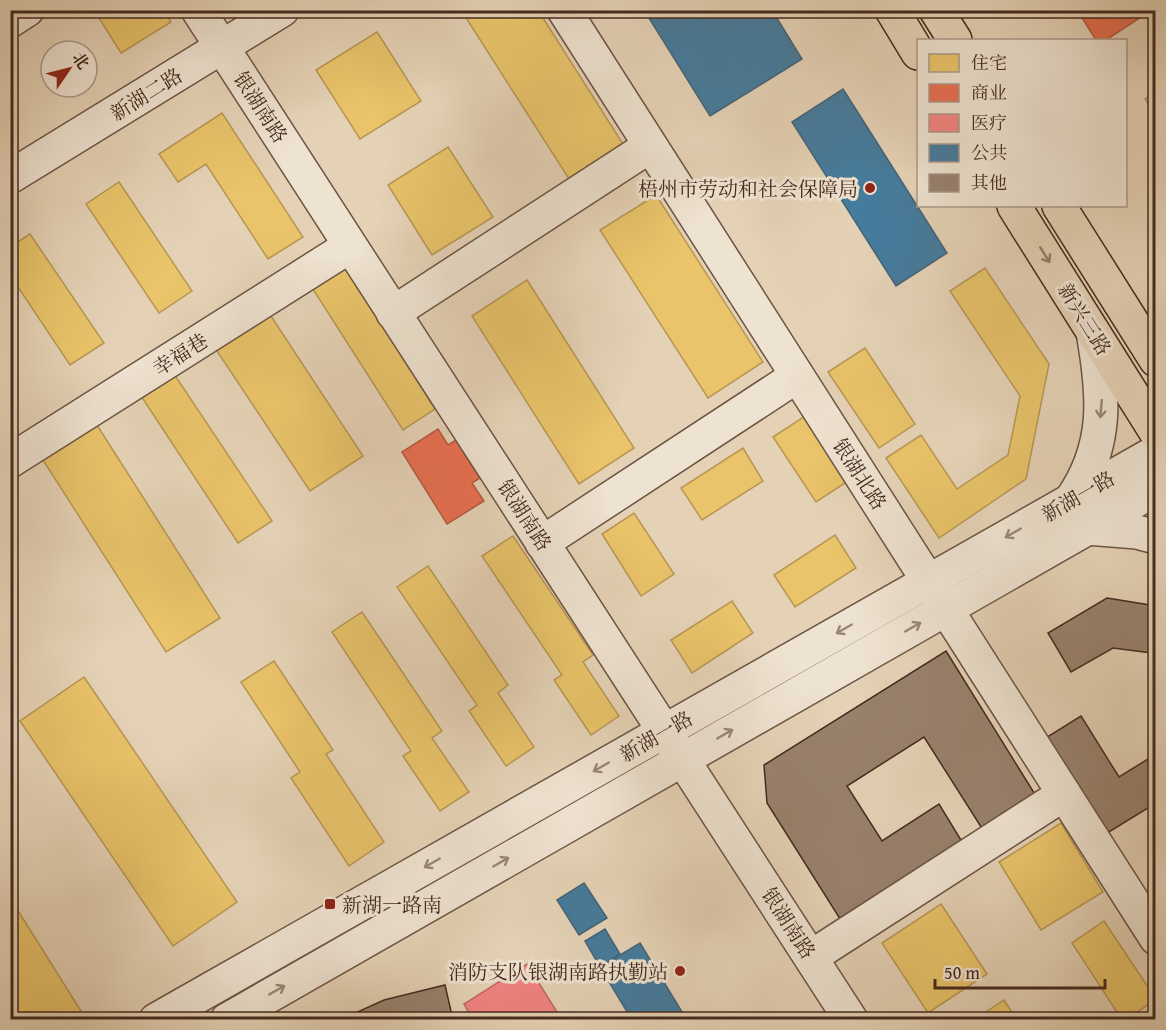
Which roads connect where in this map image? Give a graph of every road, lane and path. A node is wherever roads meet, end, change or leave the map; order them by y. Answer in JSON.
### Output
{"nodes":[{"id":1,"x":27,"y":10,"type":"edge"},
{"id":2,"x":198,"y":10,"type":"edge"},
{"id":3,"x":282,"y":10,"type":"edge"},
{"id":4,"x":564,"y":10,"type":"edge"},
{"id":5,"x":892,"y":10,"type":"edge"},
{"id":6,"x":936,"y":10,"type":"edge"},
{"id":7,"x":10,"y":21,"type":"edge"},
{"id":8,"x":954,"y":39,"type":"edge"},
{"id":9,"x":222,"y":47,"type":"junction"},
{"id":10,"x":917,"y":51,"type":"edge"},
{"id":11,"x":650,"y":146,"type":"junction"},
{"id":12,"x":13,"y":169,"type":"edge"},
{"id":13,"x":1015,"y":207,"type":"edge"},
{"id":14,"x":1060,"y":207,"type":"edge"},
{"id":15,"x":350,"y":246,"type":"junction"},
{"id":16,"x":1125,"y":311,"type":"junction"},
{"id":17,"x":393,"y":313,"type":"junction"},
{"id":18,"x":1155,"y":327,"type":"edge"},
{"id":19,"x":1092,"y":330,"type":"junction"},
{"id":20,"x":1155,"y":360,"type":"edge"},
{"id":21,"x":798,"y":376,"type":"junction"},
{"id":22,"x":1155,"y":432,"type":"edge"},
{"id":23,"x":1155,"y":452,"type":"edge"},
{"id":24,"x":10,"y":461,"type":"edge"},
{"id":25,"x":1155,"y":489,"type":"edge"},
{"id":26,"x":1071,"y":500,"type":"junction"},
{"id":27,"x":1087,"y":528,"type":"junction"},
{"id":28,"x":1155,"y":537,"type":"edge"},
{"id":29,"x":543,"y":543,"type":"junction"},
{"id":30,"x":928,"y":581,"type":"junction"},
{"id":31,"x":945,"y":609,"type":"junction"},
{"id":32,"x":664,"y":731,"type":"junction"},
{"id":33,"x":683,"y":759,"type":"junction"},
{"id":34,"x":1064,"y":794,"type":"junction"},
{"id":35,"x":1155,"y":938,"type":"edge"},
{"id":36,"x":811,"y":957,"type":"junction"},
{"id":37,"x":156,"y":1020,"type":"edge"},
{"id":38,"x":227,"y":1020,"type":"edge"},
{"id":39,"x":851,"y":1020,"type":"edge"}],
"edges":[{"from":1,"to":7,"type":"street"},
{"from":2,"to":9,"type":"street","name":"银湖南路"},
{"from":3,"to":9,"type":"street","name":"新湖二路"},
{"from":4,"to":11,"type":"street","name":"银湖北路"},
{"from":5,"to":10,"type":"main road"},
{"from":6,"to":8,"type":"main road"},
{"from":9,"to":12,"type":"street","name":"新湖二路"},
{"from":9,"to":15,"type":"street","name":"银湖南路"},
{"from":11,"to":17,"type":"street"},
{"from":11,"to":21,"type":"street","name":"银湖北路"},
{"from":13,"to":19,"type":"main road","name":"新兴三路","one_way":true},
{"from":14,"to":16,"type":"main road","name":"新兴三路"},
{"from":15,"to":17,"type":"street","name":"银湖南路"},
{"from":15,"to":24,"type":"street","name":"幸福巷"},
{"from":16,"to":18,"type":"street"},
{"from":16,"to":20,"type":"main road","name":"新兴三路"},
{"from":17,"to":29,"type":"street","name":"银湖南路"},
{"from":19,"to":22,"type":"main road","name":"新兴三路"},
{"from":19,"to":26,"type":"street","one_way":true},
{"from":21,"to":29,"type":"street"},
{"from":21,"to":30,"type":"street","name":"银湖北路"},
{"from":23,"to":26,"type":"street","name":"新湖一路"},
{"from":25,"to":27,"type":"street","name":"新湖一路"},
{"from":26,"to":30,"type":"street","name":"新湖一路","one_way":true},
{"from":27,"to":28,"type":"street"},
{"from":27,"to":31,"type":"street","name":"新湖一路"},
{"from":29,"to":32,"type":"street","name":"银湖南路"},
{"from":30,"to":31,"type":"street","name":"银湖北路"},
{"from":30,"to":32,"type":"street","name":"新湖一路","one_way":true},
{"from":33,"to":31,"type":"street","name":"新湖一路","one_way":true},
{"from":31,"to":34,"type":"street","name":"银湖北路"},
{"from":32,"to":33,"type":"street","name":"银湖南路"},
{"from":32,"to":37,"type":"street","name":"新湖一路","one_way":true},
{"from":33,"to":36,"type":"street","name":"银湖南路"},
{"from":38,"to":33,"type":"street","name":"新湖一路","one_way":true},
{"from":34,"to":35,"type":"street","name":"银湖北路"},
{"from":34,"to":36,"type":"street"},
{"from":36,"to":39,"type":"street","name":"银湖南路"}]}
